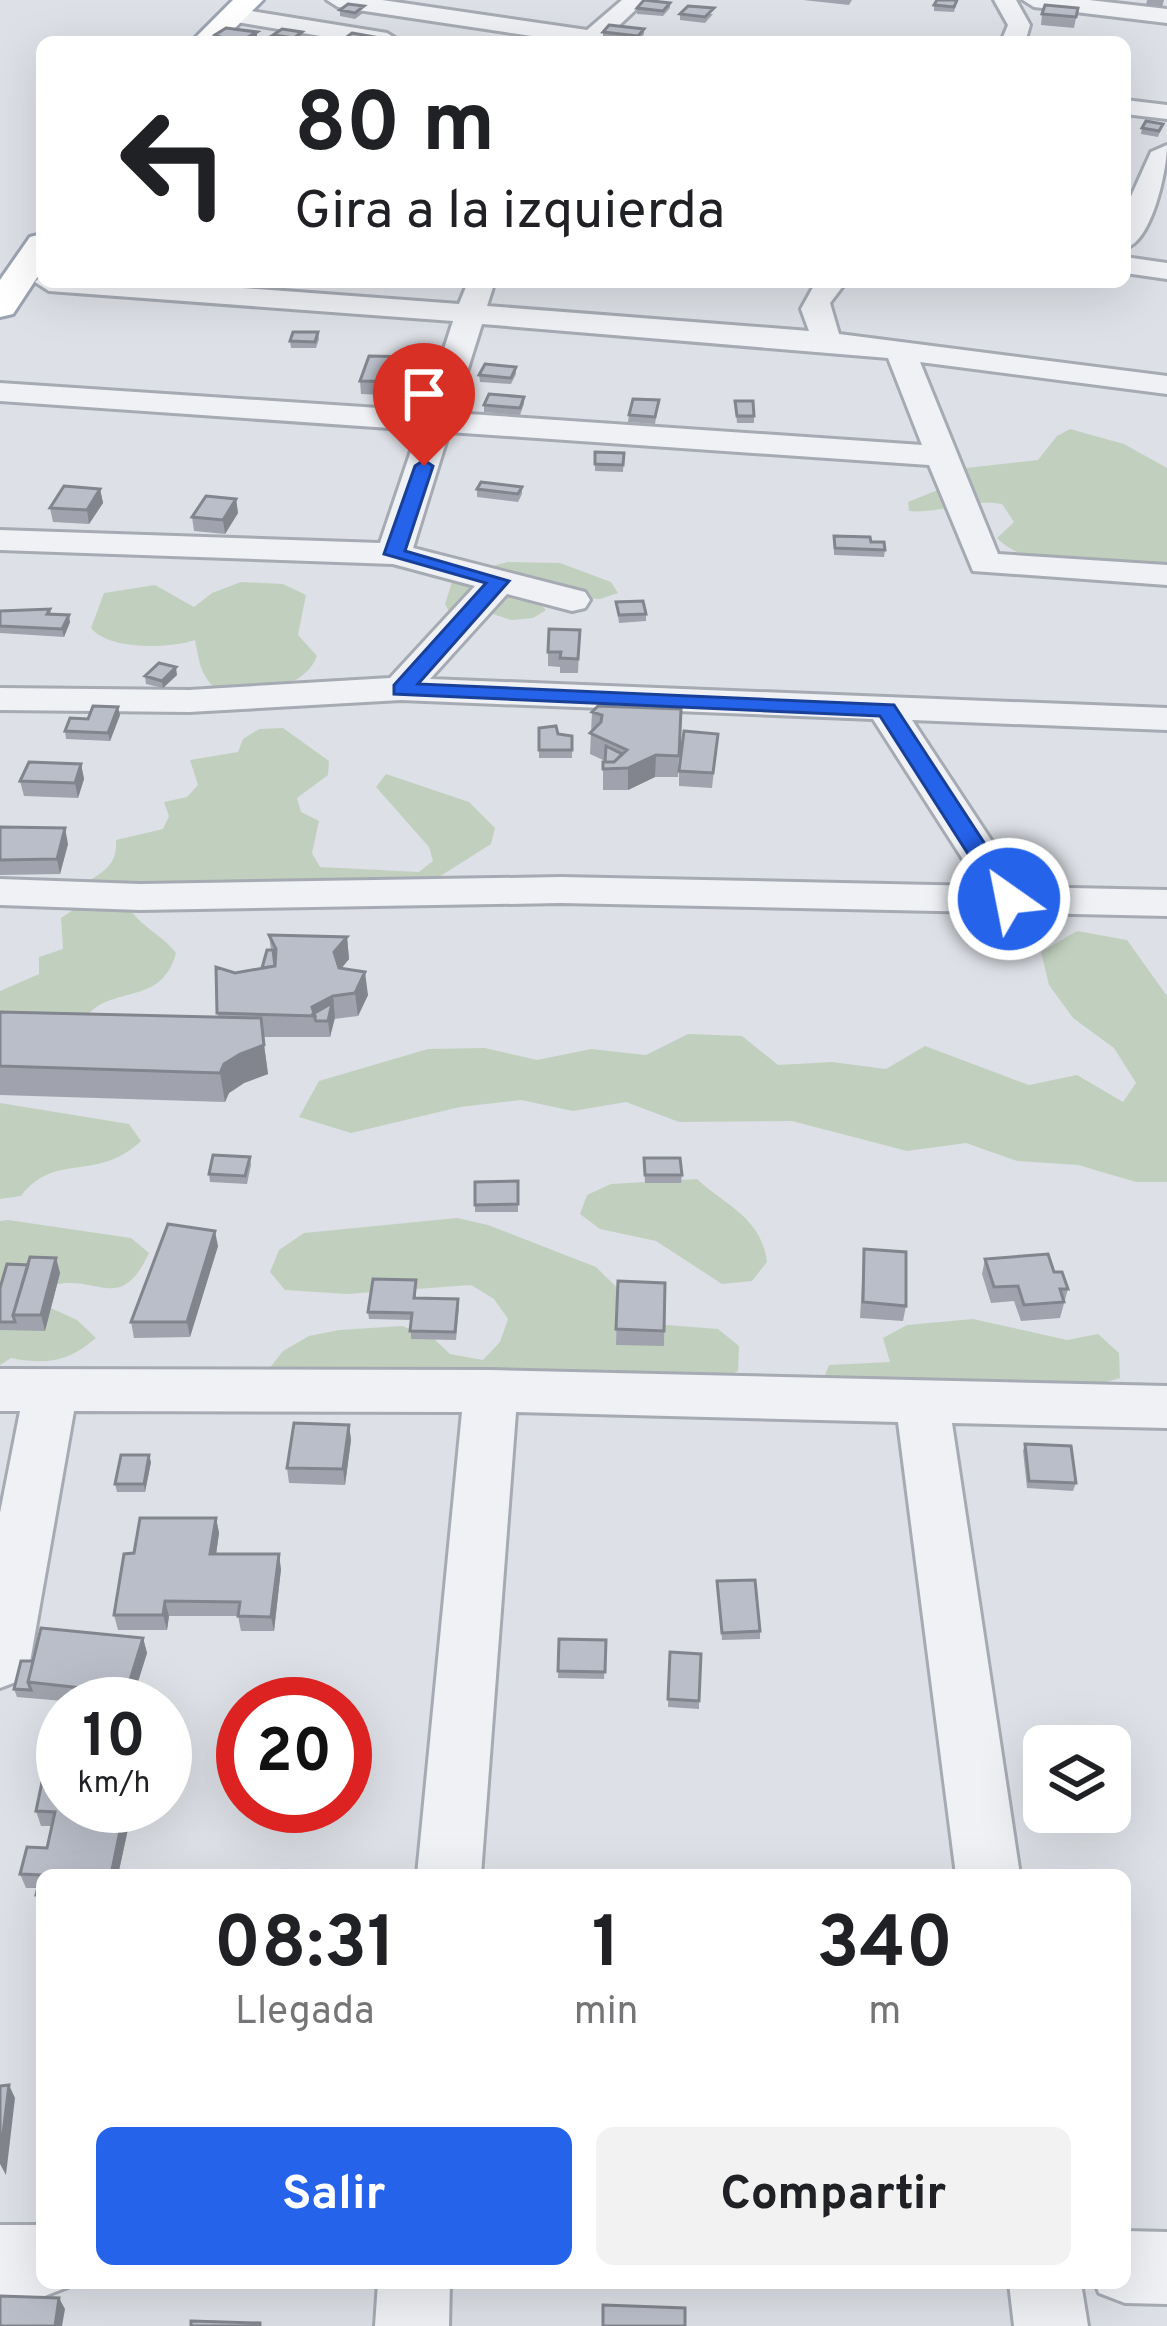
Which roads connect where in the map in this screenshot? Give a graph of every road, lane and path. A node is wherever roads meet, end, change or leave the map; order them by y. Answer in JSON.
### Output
{"nodes":[{"id":1,"x":338,"y":0,"type":"edge"},
{"id":2,"x":635,"y":0,"type":"edge"},
{"id":3,"x":1005,"y":0,"type":"edge"},
{"id":4,"x":1034,"y":0,"type":"edge"},
{"id":5,"x":434,"y":7,"type":"edge"},
{"id":6,"x":240,"y":8,"type":"edge"},
{"id":7,"x":1167,"y":16,"type":"edge"},
{"id":8,"x":212,"y":36,"type":"edge"},
{"id":9,"x":372,"y":36,"type":"edge"},
{"id":10,"x":582,"y":36,"type":"edge"},
{"id":11,"x":594,"y":36,"type":"edge"},
{"id":12,"x":1015,"y":36,"type":"edge"},
{"id":13,"x":1131,"y":108,"type":"edge"},
{"id":14,"x":1167,"y":112,"type":"edge"},
{"id":15,"x":1158,"y":151,"type":"edge"},
{"id":16,"x":1131,"y":224,"type":"edge"},
{"id":17,"x":1131,"y":266,"type":"edge"},
{"id":18,"x":1167,"y":272,"type":"edge"},
{"id":19,"x":72,"y":288,"type":"edge"},
{"id":20,"x":825,"y":288,"type":"edge"},
{"id":21,"x":476,"y":297,"type":"edge"},
{"id":22,"x":828,"y":341,"type":"junction"},
{"id":23,"x":899,"y":350,"type":"junction"},
{"id":24,"x":1167,"y":385,"type":"edge"},
{"id":25,"x":0,"y":392,"type":"edge"},
{"id":26,"x":439,"y":422,"type":"junction"},
{"id":27,"x":942,"y":456,"type":"junction"},
{"id":28,"x":0,"y":540,"type":"edge"},
{"id":29,"x":394,"y":554,"type":"junction"},
{"id":30,"x":1167,"y":575,"type":"edge"},
{"id":31,"x":499,"y":581,"type":"junction"},
{"id":32,"x":572,"y":600,"type":"dead end"},
{"id":33,"x":401,"y":689,"type":"junction"},
{"id":34,"x":0,"y":699,"type":"edge"},
{"id":35,"x":886,"y":710,"type":"junction"},
{"id":36,"x":1167,"y":719,"type":"edge"},
{"id":37,"x":0,"y":892,"type":"edge"},
{"id":38,"x":1009,"y":899,"type":"junction"},
{"id":39,"x":1167,"y":903,"type":"edge"},
{"id":40,"x":25,"y":1390,"type":"edge"},
{"id":41,"x":491,"y":1391,"type":"junction"},
{"id":42,"x":922,"y":1401,"type":"junction"},
{"id":43,"x":1167,"y":1407,"type":"edge"},
{"id":44,"x":0,"y":1662,"type":"edge"},
{"id":45,"x":449,"y":1869,"type":"edge"},
{"id":46,"x":987,"y":1869,"type":"edge"},
{"id":47,"x":0,"y":2261,"type":"edge"},
{"id":48,"x":36,"y":2261,"type":"edge"},
{"id":49,"x":1131,"y":2267,"type":"edge"},
{"id":50,"x":1167,"y":2268,"type":"edge"},
{"id":51,"x":414,"y":2289,"type":"edge"},
{"id":52,"x":1046,"y":2289,"type":"edge"},
{"id":53,"x":412,"y":2326,"type":"edge"},
{"id":54,"x":1051,"y":2326,"type":"edge"}],
"edges":[{"from":1,"to":5,"type":"street"},
{"from":2,"to":11,"type":"street"},
{"from":3,"to":12,"type":"street"},
{"from":4,"to":7,"type":"street"},
{"from":5,"to":10,"type":"street"},
{"from":6,"to":8,"type":"main road"},
{"from":6,"to":9,"type":"street"},
{"from":13,"to":14,"type":"street"},
{"from":15,"to":16,"type":"street"},
{"from":17,"to":18,"type":"street"},
{"from":19,"to":21,"type":"street"},
{"from":20,"to":22,"type":"street"},
{"from":21,"to":22,"type":"street"},
{"from":21,"to":26,"type":"street"},
{"from":22,"to":23,"type":"street"},
{"from":23,"to":24,"type":"street"},
{"from":23,"to":27,"type":"street"},
{"from":25,"to":26,"type":"street"},
{"from":26,"to":27,"type":"street"},
{"from":26,"to":29,"type":"street"},
{"from":27,"to":30,"type":"street"},
{"from":28,"to":29,"type":"street"},
{"from":29,"to":31,"type":"street"},
{"from":31,"to":32,"type":"street"},
{"from":31,"to":33,"type":"street"},
{"from":33,"to":34,"type":"street"},
{"from":33,"to":35,"type":"street"},
{"from":35,"to":36,"type":"street"},
{"from":35,"to":38,"type":"street"},
{"from":37,"to":38,"type":"street"},
{"from":38,"to":39,"type":"street"},
{"from":40,"to":41,"type":"street"},
{"from":40,"to":44,"type":"street"},
{"from":41,"to":42,"type":"street"},
{"from":41,"to":45,"type":"street"},
{"from":42,"to":43,"type":"street"},
{"from":42,"to":46,"type":"street"},
{"from":47,"to":48,"type":"street"},
{"from":49,"to":50,"type":"street"},
{"from":51,"to":53,"type":"street"},
{"from":52,"to":54,"type":"street"}]}
